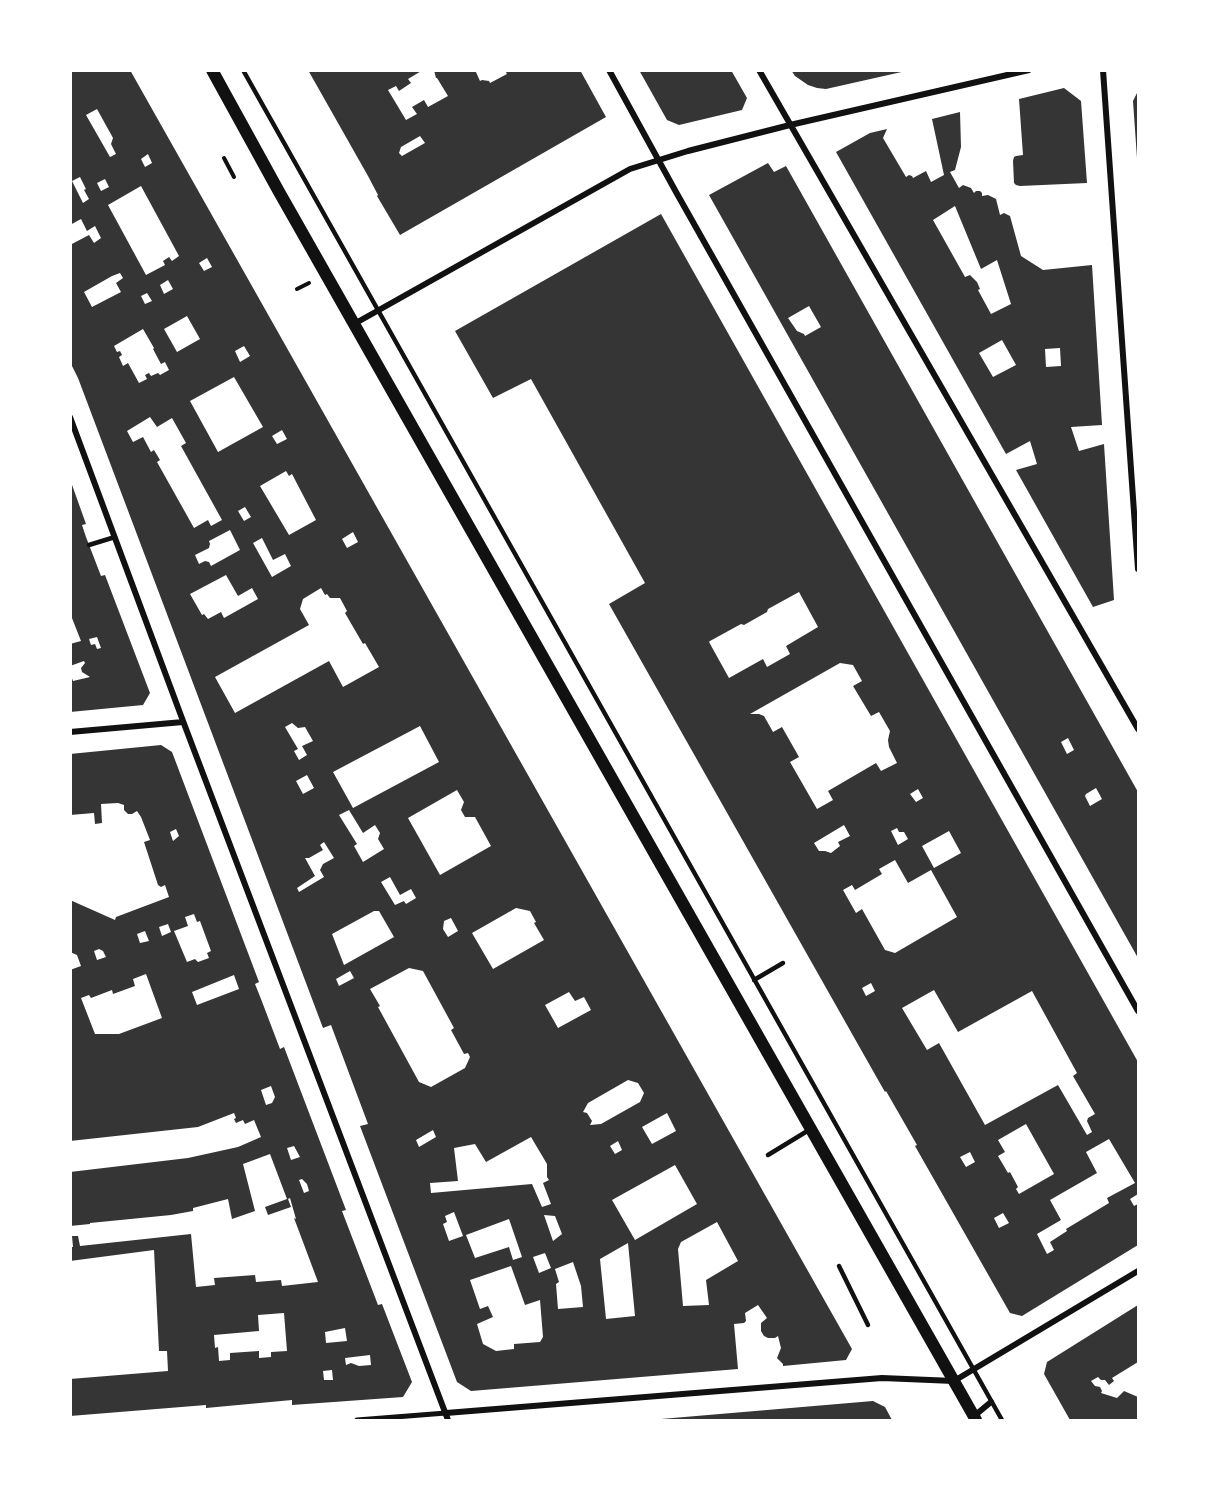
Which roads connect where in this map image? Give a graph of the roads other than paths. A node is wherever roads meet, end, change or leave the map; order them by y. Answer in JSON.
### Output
{"nodes":[{"id":1,"x":212,"y":70,"type":"edge"},
{"id":2,"x":243,"y":70,"type":"edge"},
{"id":3,"x":609,"y":70,"type":"edge"},
{"id":4,"x":759,"y":70,"type":"edge"},
{"id":5,"x":1029,"y":70,"type":"edge"},
{"id":6,"x":1103,"y":70,"type":"edge"},
{"id":7,"x":790,"y":125,"type":"junction"},
{"id":8,"x":658,"y":160,"type":"junction"},
{"id":9,"x":377,"y":309,"type":"junction"},
{"id":10,"x":354,"y":324,"type":"junction"},
{"id":11,"x":70,"y":417,"type":"edge"},
{"id":12,"x":115,"y":537,"type":"junction"},
{"id":13,"x":89,"y":545,"type":"dead end"},
{"id":14,"x":1138,"y":569,"type":"edge"},
{"id":15,"x":183,"y":722,"type":"junction"},
{"id":16,"x":1138,"y":729,"type":"edge"},
{"id":17,"x":70,"y":732,"type":"edge"},
{"id":18,"x":783,"y":963,"type":"dead end"},
{"id":19,"x":754,"y":980,"type":"junction"},
{"id":20,"x":1138,"y":1011,"type":"edge"},
{"id":21,"x":810,"y":1129,"type":"junction"},
{"id":22,"x":768,"y":1155,"type":"dead end"},
{"id":23,"x":839,"y":1266,"type":"dead end"},
{"id":24,"x":1138,"y":1271,"type":"edge"},
{"id":25,"x":868,"y":1325,"type":"dead end"},
{"id":26,"x":973,"y":1370,"type":"junction"},
{"id":27,"x":954,"y":1381,"type":"junction"},
{"id":28,"x":991,"y":1402,"type":"junction"},
{"id":29,"x":446,"y":1413,"type":"junction"},
{"id":30,"x":973,"y":1419,"type":"edge"},
{"id":31,"x":357,"y":1420,"type":"edge"},
{"id":32,"x":448,"y":1420,"type":"edge"},
{"id":33,"x":1002,"y":1420,"type":"edge"}],
"edges":[{"from":1,"to":10,"type":"main road"},
{"from":2,"to":9,"type":"lane"},
{"from":3,"to":8,"type":"street"},
{"from":4,"to":7,"type":"street"},
{"from":5,"to":7,"type":"street"},
{"from":6,"to":14,"type":"street"},
{"from":7,"to":8,"type":"street"},
{"from":7,"to":16,"type":"street"},
{"from":8,"to":9,"type":"street"},
{"from":8,"to":20,"type":"street"},
{"from":9,"to":10,"type":"street"},
{"from":9,"to":19,"type":"lane"},
{"from":10,"to":21,"type":"main road"},
{"from":11,"to":12,"type":"street"},
{"from":12,"to":13,"type":"lane"},
{"from":12,"to":15,"type":"street"},
{"from":15,"to":17,"type":"street"},
{"from":15,"to":29,"type":"street"},
{"from":18,"to":19,"type":"lane"},
{"from":19,"to":26,"type":"lane"},
{"from":21,"to":22,"type":"lane"},
{"from":21,"to":27,"type":"main road"},
{"from":23,"to":25,"type":"lane"},
{"from":24,"to":26,"type":"street"},
{"from":26,"to":27,"type":"street"},
{"from":26,"to":28,"type":"lane"},
{"from":27,"to":29,"type":"street"},
{"from":27,"to":30,"type":"main road"},
{"from":28,"to":30,"type":"street"},
{"from":28,"to":33,"type":"lane"},
{"from":29,"to":31,"type":"street"},
{"from":29,"to":32,"type":"street"}]}
